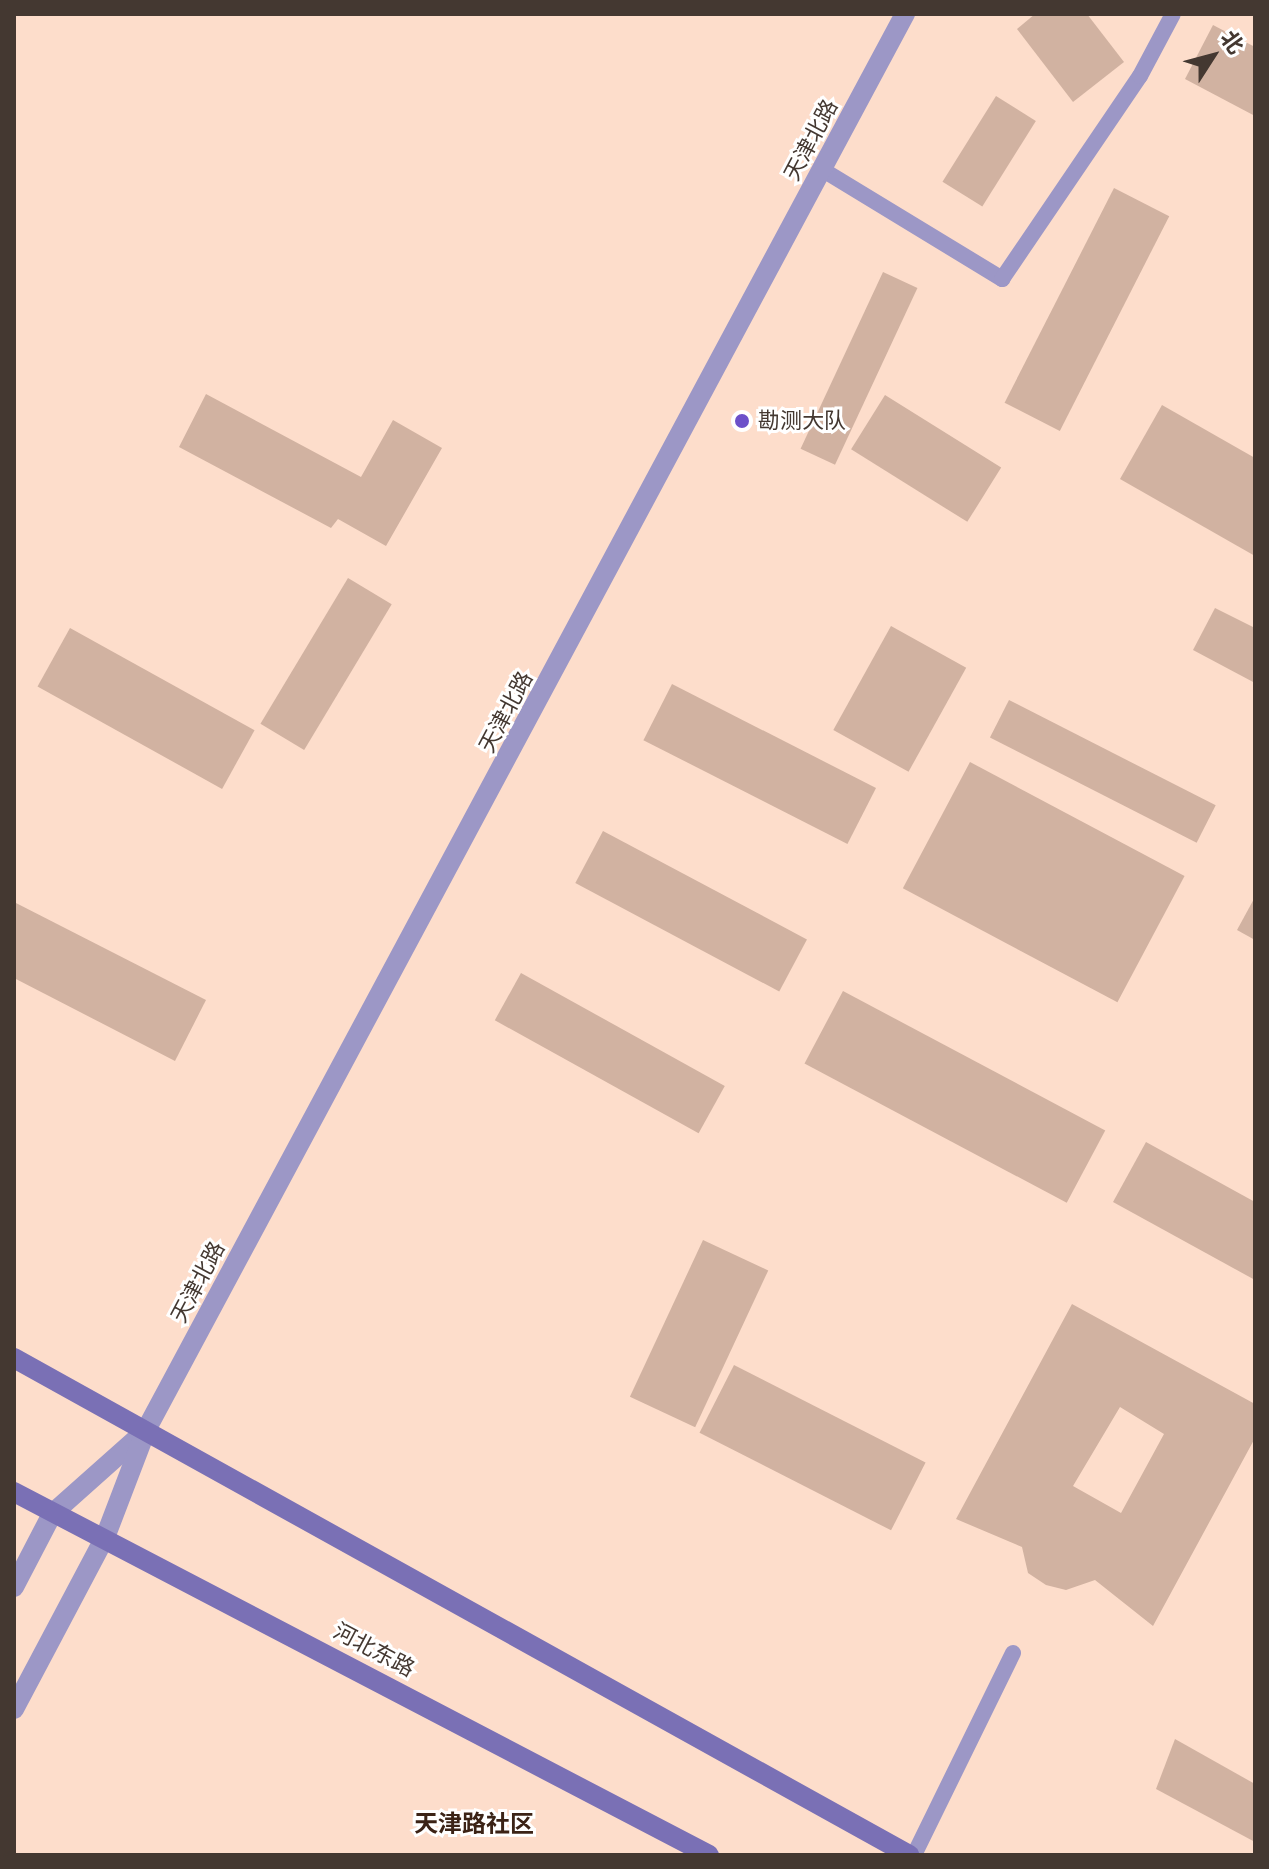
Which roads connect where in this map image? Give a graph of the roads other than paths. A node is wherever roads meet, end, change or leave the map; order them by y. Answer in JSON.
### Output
{"nodes":[{"id":1,"x":905,"y":14,"type":"edge"},
{"id":2,"x":1173,"y":14,"type":"edge"},
{"id":3,"x":823,"y":170,"type":"junction"},
{"id":4,"x":14,"y":1358,"type":"edge"},
{"id":5,"x":146,"y":1430,"type":"junction"},
{"id":6,"x":14,"y":1492,"type":"edge"},
{"id":7,"x":52,"y":1514,"type":"junction"},
{"id":8,"x":106,"y":1535,"type":"junction"},
{"id":9,"x":14,"y":1587,"type":"edge"},
{"id":10,"x":1013,"y":1653,"type":"dead end"},
{"id":11,"x":14,"y":1709,"type":"edge"},
{"id":12,"x":709,"y":1855,"type":"edge"},
{"id":13,"x":912,"y":1855,"type":"edge"}],
"edges":[{"from":1,"to":3,"type":"street","name":"天津北路"},
{"from":2,"to":3,"type":"lane"},
{"from":3,"to":5,"type":"street","name":"天津北路"},
{"from":4,"to":5,"type":"main road"},
{"from":5,"to":7,"type":"street","name":"天津北路"},
{"from":5,"to":8,"type":"street","name":"天津北路"},
{"from":5,"to":13,"type":"main road"},
{"from":6,"to":7,"type":"main road","name":"河北东路"},
{"from":7,"to":8,"type":"main road","name":"河北东路"},
{"from":7,"to":9,"type":"street","name":"天津北路"},
{"from":8,"to":11,"type":"street","name":"天津北路"},
{"from":8,"to":12,"type":"main road","name":"河北东路"},
{"from":10,"to":13,"type":"lane"}]}
